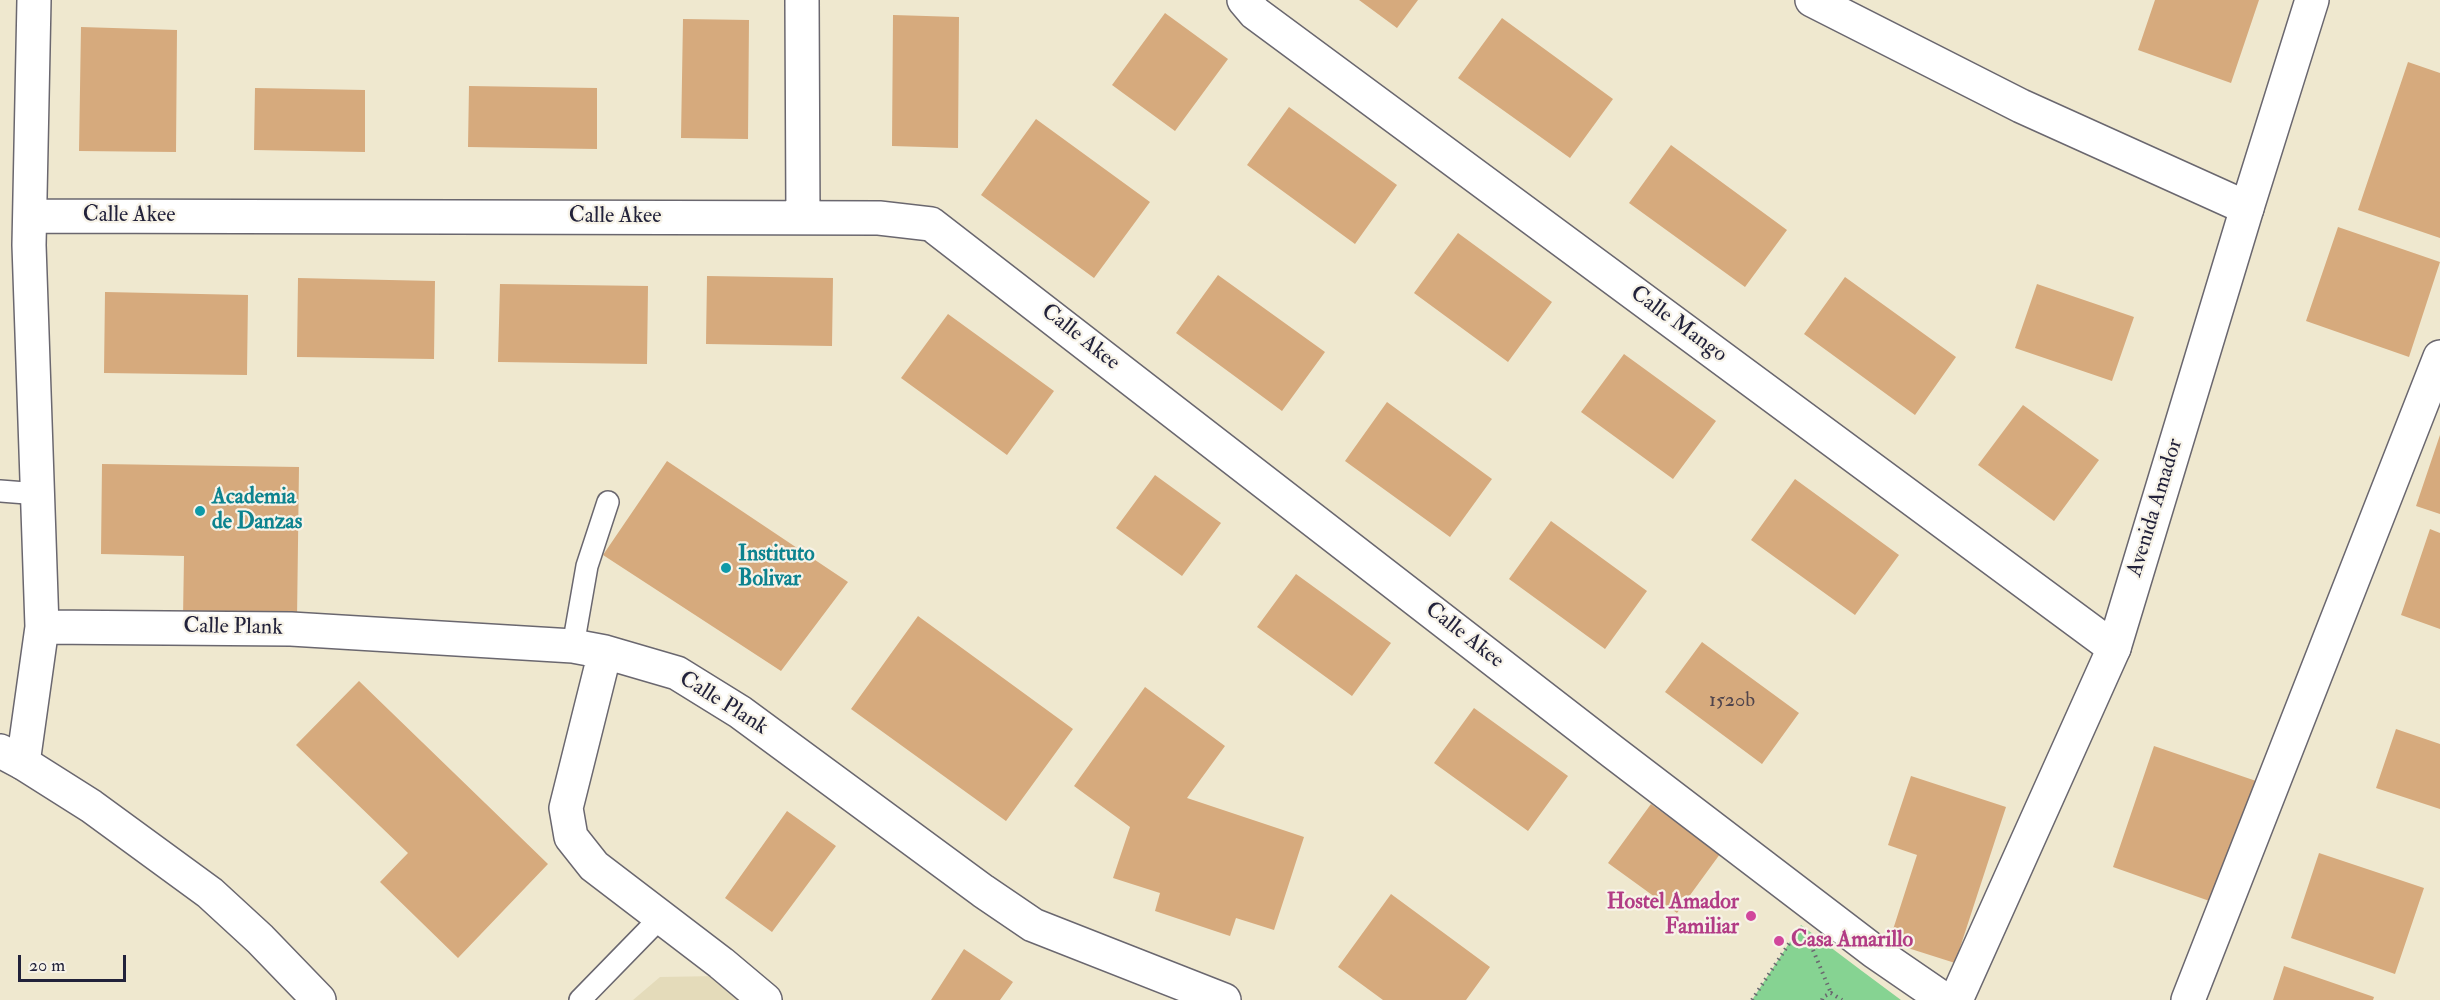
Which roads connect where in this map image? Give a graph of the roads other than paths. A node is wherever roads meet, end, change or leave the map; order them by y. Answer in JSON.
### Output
{"nodes":[{"id":1,"x":34,"y":0,"type":"edge"},
{"id":2,"x":802,"y":0,"type":"edge"},
{"id":3,"x":1244,"y":0,"type":"edge"},
{"id":4,"x":1812,"y":0,"type":"edge"},
{"id":5,"x":2312,"y":0,"type":"edge"},
{"id":6,"x":2247,"y":208,"type":"junction"},
{"id":7,"x":30,"y":216,"type":"junction"},
{"id":8,"x":803,"y":218,"type":"junction"},
{"id":9,"x":2440,"y":357,"type":"edge"},
{"id":10,"x":0,"y":491,"type":"edge"},
{"id":11,"x":39,"y":494,"type":"junction"},
{"id":12,"x":608,"y":502,"type":"dead end"},
{"id":13,"x":42,"y":627,"type":"junction"},
{"id":14,"x":573,"y":646,"type":"junction"},
{"id":15,"x":2114,"y":648,"type":"junction"},
{"id":16,"x":605,"y":652,"type":"junction"},
{"id":17,"x":12,"y":757,"type":"edge"},
{"id":18,"x":660,"y":918,"type":"junction"},
{"id":19,"x":319,"y":1000,"type":"edge"},
{"id":20,"x":580,"y":1000,"type":"edge"},
{"id":21,"x":765,"y":1000,"type":"edge"},
{"id":22,"x":1224,"y":1000,"type":"edge"},
{"id":23,"x":1945,"y":1000,"type":"edge"},
{"id":24,"x":1956,"y":1000,"type":"edge"},
{"id":25,"x":2188,"y":1000,"type":"edge"}],
"edges":[{"from":1,"to":7,"type":"main road"},
{"from":2,"to":8,"type":"main road"},
{"from":3,"to":15,"type":"main road","name":"Calle Mango"},
{"from":4,"to":6,"type":"main road"},
{"from":5,"to":6,"type":"main road","name":"Avenida Amador"},
{"from":6,"to":15,"type":"main road","name":"Avenida Amador"},
{"from":7,"to":8,"type":"main road","name":"Calle Akee"},
{"from":7,"to":11,"type":"main road"},
{"from":8,"to":23,"type":"main road","name":"Calle Akee"},
{"from":9,"to":25,"type":"main road"},
{"from":10,"to":11,"type":"lane"},
{"from":11,"to":13,"type":"main road"},
{"from":12,"to":14,"type":"lane"},
{"from":13,"to":14,"type":"main road","name":"Calle Plank"},
{"from":13,"to":17,"type":"main road"},
{"from":14,"to":16,"type":"main road","name":"Calle Plank"},
{"from":15,"to":24,"type":"main road","name":"Avenida Amador"},
{"from":16,"to":18,"type":"main road"},
{"from":16,"to":22,"type":"main road","name":"Calle Plank"},
{"from":17,"to":19,"type":"main road"},
{"from":18,"to":20,"type":"lane"},
{"from":18,"to":21,"type":"main road"}]}
